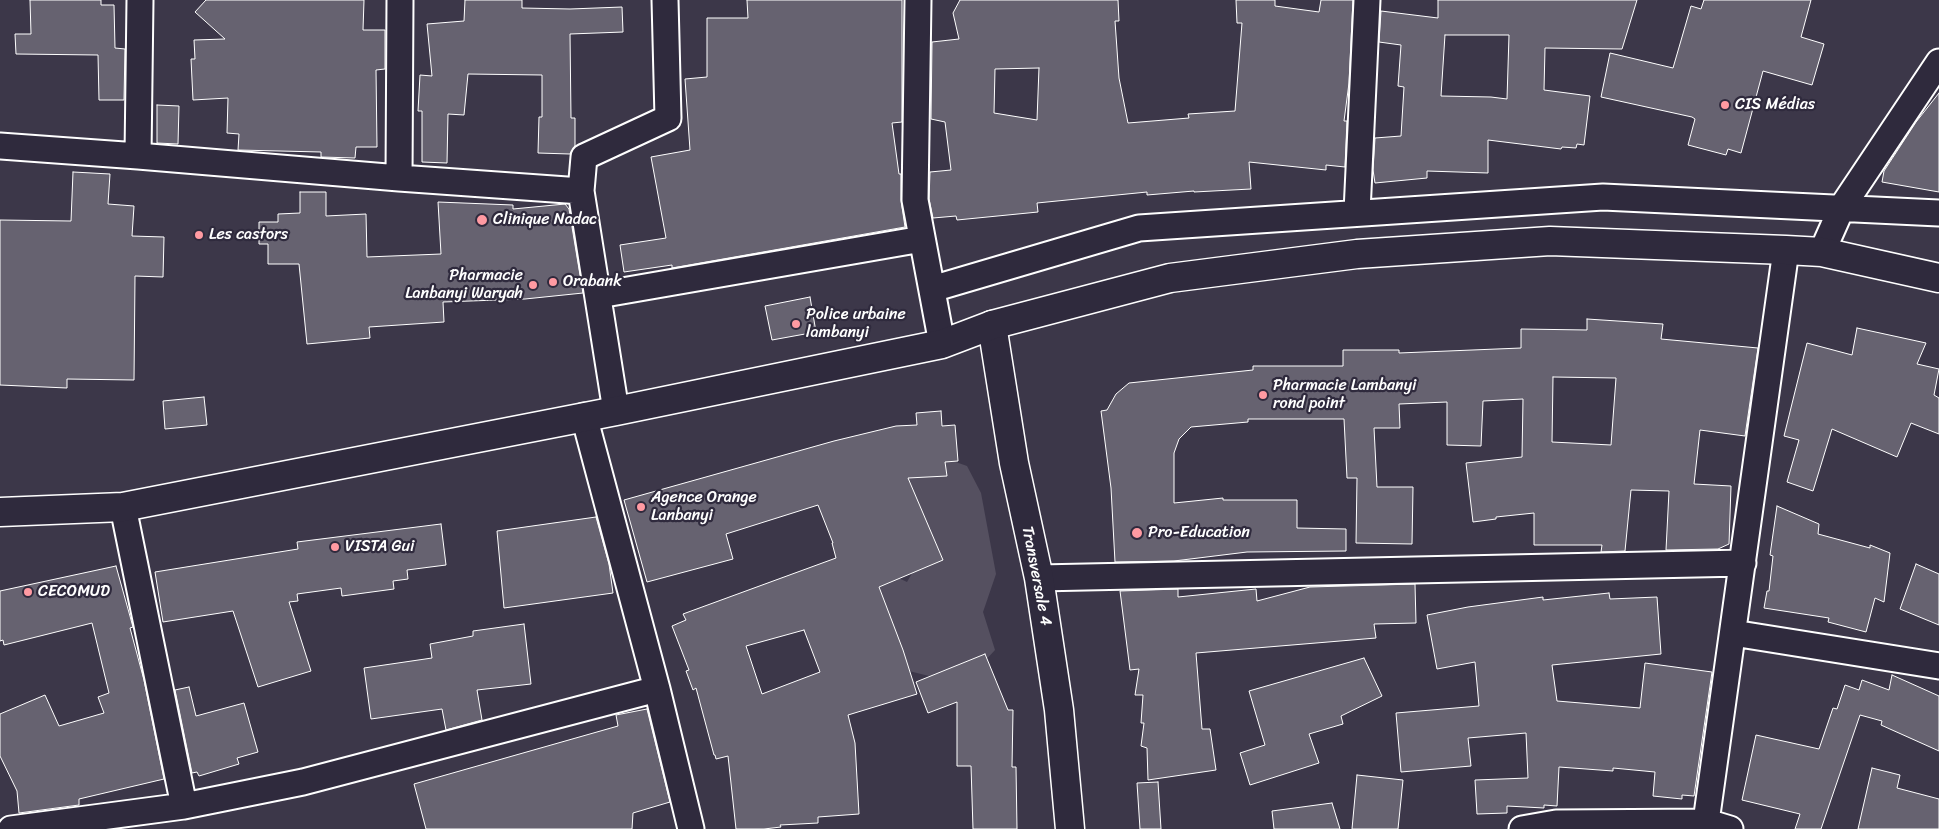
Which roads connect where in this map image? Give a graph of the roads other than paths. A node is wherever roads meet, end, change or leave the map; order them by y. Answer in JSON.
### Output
{"nodes":[{"id":1,"x":140,"y":0,"type":"edge"},
{"id":2,"x":400,"y":0,"type":"edge"},
{"id":3,"x":665,"y":0,"type":"edge"},
{"id":4,"x":918,"y":0,"type":"edge"},
{"id":5,"x":1367,"y":0,"type":"edge"},
{"id":6,"x":1939,"y":62,"type":"edge"},
{"id":7,"x":0,"y":146,"type":"edge"},
{"id":8,"x":138,"y":156,"type":"junction"},
{"id":9,"x":399,"y":178,"type":"junction"},
{"id":10,"x":581,"y":191,"type":"junction"},
{"id":11,"x":1842,"y":207,"type":"junction"},
{"id":12,"x":1357,"y":212,"type":"junction"},
{"id":13,"x":1939,"y":213,"type":"edge"},
{"id":14,"x":922,"y":240,"type":"junction"},
{"id":15,"x":1786,"y":250,"type":"junction"},
{"id":16,"x":1822,"y":252,"type":"junction"},
{"id":17,"x":1939,"y":278,"type":"edge"},
{"id":18,"x":932,"y":289,"type":"junction"},
{"id":19,"x":599,"y":296,"type":"junction"},
{"id":20,"x":992,"y":324,"type":"junction"},
{"id":21,"x":942,"y":344,"type":"junction"},
{"id":22,"x":616,"y":411,"type":"junction"},
{"id":23,"x":584,"y":416,"type":"junction"},
{"id":24,"x":123,"y":507,"type":"junction"},
{"id":25,"x":0,"y":512,"type":"edge"},
{"id":26,"x":1743,"y":563,"type":"junction"},
{"id":27,"x":1039,"y":578,"type":"junction"},
{"id":28,"x":1734,"y":633,"type":"junction"},
{"id":29,"x":1939,"y":666,"type":"edge"},
{"id":30,"x":657,"y":689,"type":"junction"},
{"id":31,"x":184,"y":806,"type":"junction"},
{"id":32,"x":1714,"y":827,"type":"edge"},
{"id":33,"x":11,"y":829,"type":"edge"},
{"id":34,"x":691,"y":829,"type":"edge"},
{"id":35,"x":1070,"y":829,"type":"edge"},
{"id":36,"x":1522,"y":829,"type":"edge"}],
"edges":[{"from":1,"to":8,"type":"street"},
{"from":2,"to":9,"type":"street"},
{"from":3,"to":10,"type":"street"},
{"from":4,"to":14,"type":"street"},
{"from":5,"to":12,"type":"street"},
{"from":6,"to":11,"type":"street"},
{"from":7,"to":8,"type":"street"},
{"from":8,"to":9,"type":"street"},
{"from":9,"to":10,"type":"street"},
{"from":10,"to":19,"type":"street"},
{"from":11,"to":12,"type":"street"},
{"from":11,"to":13,"type":"street"},
{"from":11,"to":16,"type":"street"},
{"from":12,"to":18,"type":"street"},
{"from":14,"to":18,"type":"street"},
{"from":14,"to":19,"type":"street"},
{"from":15,"to":16,"type":"main road"},
{"from":15,"to":20,"type":"main road"},
{"from":15,"to":26,"type":"street"},
{"from":16,"to":17,"type":"main road"},
{"from":18,"to":21,"type":"street"},
{"from":19,"to":22,"type":"street"},
{"from":20,"to":21,"type":"main road"},
{"from":20,"to":27,"type":"main road","name":"Transversale 4"},
{"from":21,"to":22,"type":"main road"},
{"from":22,"to":23,"type":"main road"},
{"from":23,"to":24,"type":"main road"},
{"from":23,"to":30,"type":"street"},
{"from":24,"to":25,"type":"main road"},
{"from":24,"to":31,"type":"street"},
{"from":26,"to":27,"type":"street"},
{"from":26,"to":28,"type":"street"},
{"from":27,"to":35,"type":"main road","name":"Transversale 4"},
{"from":28,"to":29,"type":"street"},
{"from":28,"to":32,"type":"street"},
{"from":30,"to":31,"type":"street"},
{"from":30,"to":34,"type":"street"},
{"from":31,"to":33,"type":"street"},
{"from":32,"to":36,"type":"street"}]}
